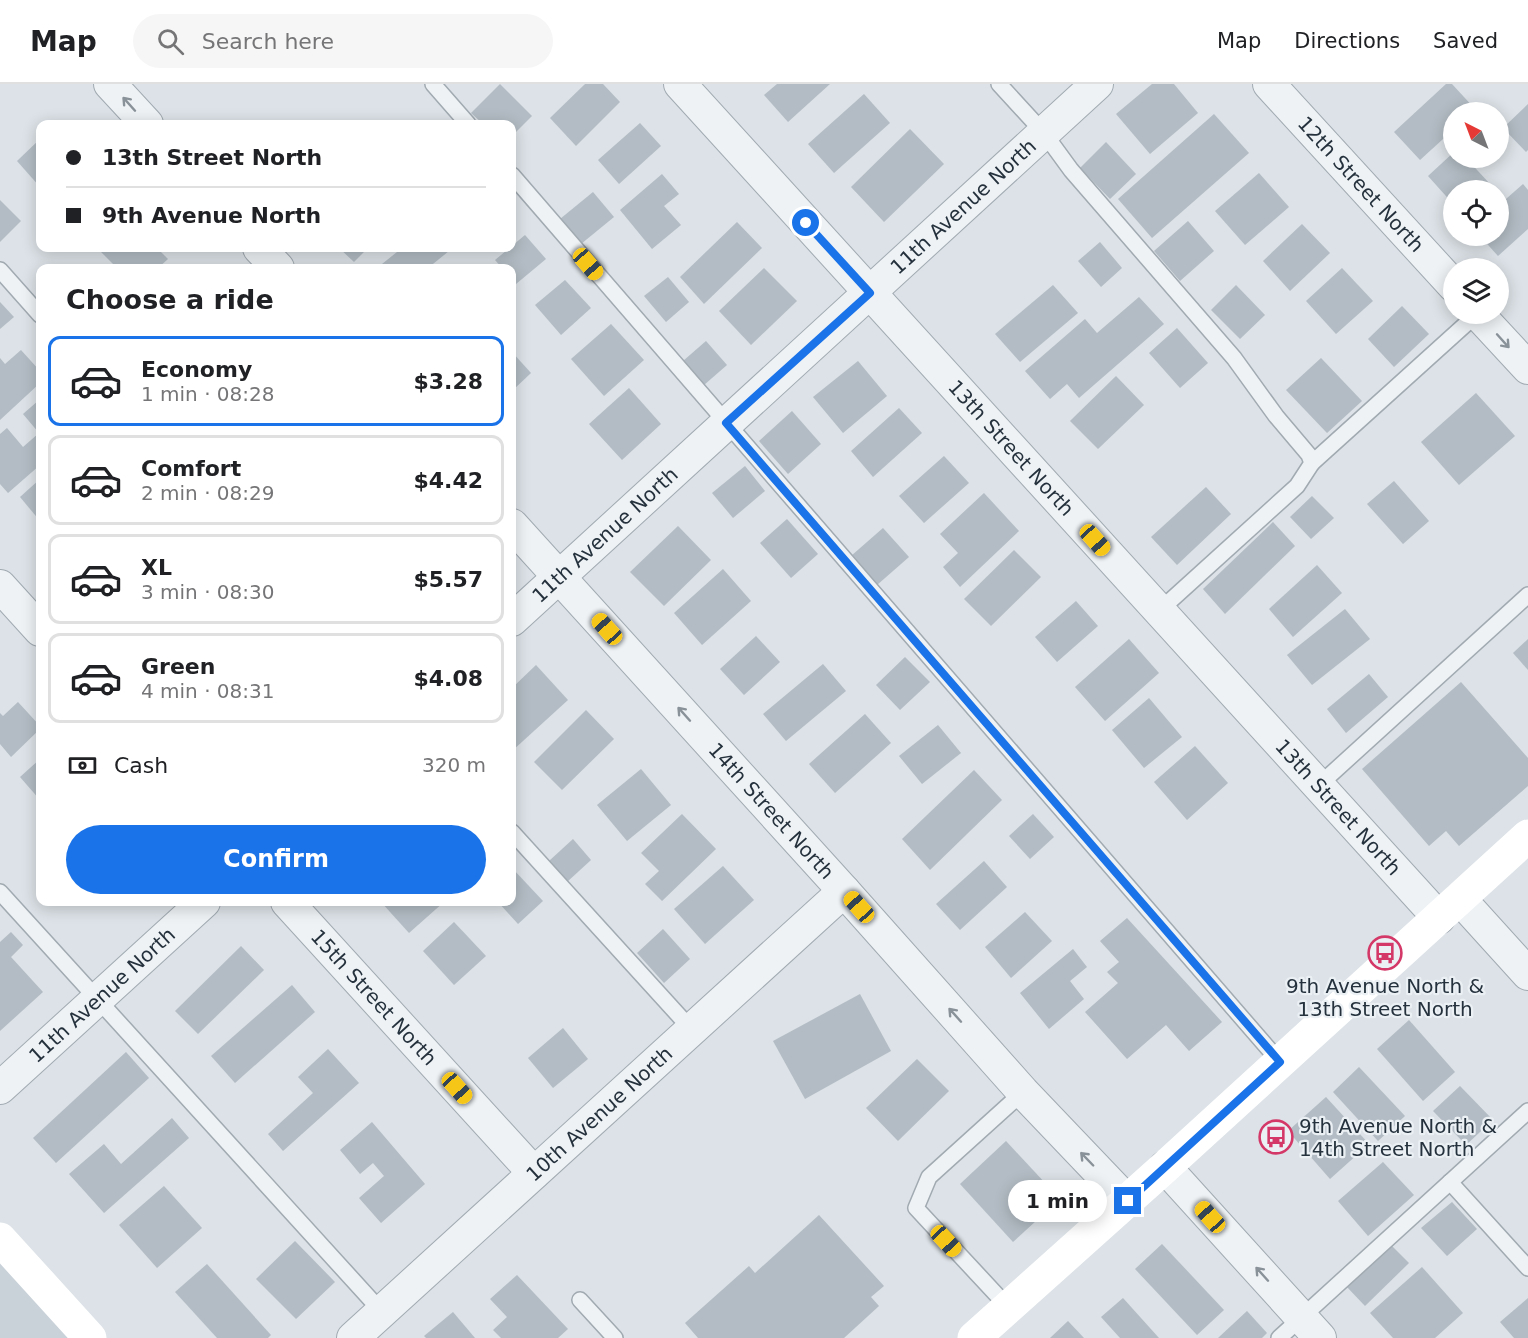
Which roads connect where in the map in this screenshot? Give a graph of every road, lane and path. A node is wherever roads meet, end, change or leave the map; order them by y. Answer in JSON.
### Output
{"nodes":[{"id":1,"x":110,"y":84,"type":"edge"},
{"id":2,"x":433,"y":84,"type":"edge"},
{"id":3,"x":680,"y":84,"type":"edge"},
{"id":4,"x":999,"y":84,"type":"edge"},
{"id":5,"x":1097,"y":84,"type":"edge"},
{"id":6,"x":1269,"y":84,"type":"edge"},
{"id":7,"x":143,"y":120,"type":"edge"},
{"id":8,"x":464,"y":120,"type":"edge"},
{"id":9,"x":1044,"y":133,"type":"junction"},
{"id":10,"x":516,"y":180,"type":"edge"},
{"id":11,"x":263,"y":252,"type":"edge"},
{"id":12,"x":274,"y":264,"type":"edge"},
{"id":13,"x":0,"y":270,"type":"edge"},
{"id":14,"x":1443,"y":274,"type":"edge"},
{"id":15,"x":870,"y":293,"type":"junction"},
{"id":16,"x":36,"y":310,"type":"edge"},
{"id":17,"x":1467,"y":324,"type":"edge"},
{"id":18,"x":1487,"y":324,"type":"edge"},
{"id":19,"x":1528,"y":368,"type":"edge"},
{"id":20,"x":726,"y":423,"type":"junction"},
{"id":21,"x":1312,"y":463,"type":"junction"},
{"id":22,"x":516,"y":529,"type":"edge"},
{"id":23,"x":559,"y":577,"type":"junction"},
{"id":24,"x":0,"y":586,"type":"edge"},
{"id":25,"x":1528,"y":595,"type":"edge"},
{"id":26,"x":1159,"y":610,"type":"junction"},
{"id":27,"x":516,"y":616,"type":"edge"},
{"id":28,"x":36,"y":626,"type":"edge"},
{"id":29,"x":1318,"y":786,"type":"junction"},
{"id":30,"x":516,"y":836,"type":"edge"},
{"id":31,"x":1528,"y":836,"type":"edge"},
{"id":32,"x":844,"y":891,"type":"junction"},
{"id":33,"x":0,"y":892,"type":"edge"},
{"id":34,"x":200,"y":906,"type":"edge"},
{"id":35,"x":291,"y":906,"type":"edge"},
{"id":36,"x":1449,"y":908,"type":"junction"},
{"id":37,"x":1528,"y":974,"type":"edge"},
{"id":38,"x":97,"y":999,"type":"junction"},
{"id":39,"x":692,"y":1030,"type":"junction"},
{"id":40,"x":1280,"y":1062,"type":"junction"},
{"id":41,"x":0,"y":1088,"type":"edge"},
{"id":42,"x":1023,"y":1092,"type":"junction"},
{"id":43,"x":1528,"y":1111,"type":"edge"},
{"id":44,"x":1165,"y":1167,"type":"junction"},
{"id":45,"x":534,"y":1173,"type":"junction"},
{"id":46,"x":1450,"y":1182,"type":"junction"},
{"id":47,"x":1128,"y":1201,"type":"junction"},
{"id":48,"x":0,"y":1239,"type":"edge"},
{"id":49,"x":1528,"y":1268,"type":"edge"},
{"id":50,"x":580,"y":1300,"type":"dead end"},
{"id":51,"x":1007,"y":1306,"type":"junction"},
{"id":52,"x":382,"y":1312,"type":"junction"},
{"id":53,"x":1311,"y":1328,"type":"edge"},
{"id":54,"x":90,"y":1338,"type":"edge"},
{"id":55,"x":354,"y":1338,"type":"edge"},
{"id":56,"x":615,"y":1338,"type":"edge"},
{"id":57,"x":974,"y":1338,"type":"edge"},
{"id":58,"x":1279,"y":1338,"type":"edge"}],
"edges":[{"from":7,"to":1,"type":"street","one_way":true},
{"from":2,"to":8,"type":"lane"},
{"from":3,"to":15,"type":"street","name":"13th Street North"},
{"from":4,"to":9,"type":"lane"},
{"from":5,"to":9,"type":"street","name":"11th Avenue North"},
{"from":6,"to":14,"type":"street","name":"12th Street North"},
{"from":9,"to":15,"type":"street","name":"11th Avenue North"},
{"from":9,"to":21,"type":"lane"},
{"from":10,"to":20,"type":"lane"},
{"from":11,"to":12,"type":"street"},
{"from":13,"to":16,"type":"lane"},
{"from":15,"to":20,"type":"street","name":"11th Avenue North"},
{"from":15,"to":26,"type":"street","name":"13th Street North"},
{"from":17,"to":21,"type":"lane"},
{"from":18,"to":19,"type":"street","one_way":true},
{"from":20,"to":23,"type":"street","name":"11th Avenue North"},
{"from":20,"to":40,"type":"lane"},
{"from":21,"to":26,"type":"lane"},
{"from":22,"to":23,"type":"street","name":"14th Street North"},
{"from":23,"to":27,"type":"street","name":"11th Avenue North"},
{"from":32,"to":23,"type":"street","name":"14th Street North","one_way":true},
{"from":24,"to":28,"type":"street"},
{"from":25,"to":29,"type":"lane"},
{"from":26,"to":29,"type":"street","name":"13th Street North"},
{"from":29,"to":36,"type":"street","name":"13th Street North"},
{"from":30,"to":39,"type":"lane"},
{"from":31,"to":36,"type":"street"},
{"from":32,"to":39,"type":"street","name":"10th Avenue North"},
{"from":42,"to":32,"type":"street","name":"14th Street North","one_way":true},
{"from":33,"to":38,"type":"lane"},
{"from":34,"to":38,"type":"street","name":"11th Avenue North"},
{"from":35,"to":45,"type":"street","name":"15th Street North"},
{"from":36,"to":37,"type":"street","name":"13th Street North"},
{"from":36,"to":40,"type":"street"},
{"from":38,"to":41,"type":"street","name":"11th Avenue North"},
{"from":38,"to":52,"type":"lane"},
{"from":39,"to":45,"type":"street","name":"10th Avenue North"},
{"from":40,"to":44,"type":"street"},
{"from":47,"to":42,"type":"street","name":"14th Street North","one_way":true},
{"from":42,"to":51,"type":"lane"},
{"from":43,"to":46,"type":"lane"},
{"from":44,"to":47,"type":"street"},
{"from":53,"to":44,"type":"street","one_way":true},
{"from":45,"to":52,"type":"street","name":"10th Avenue North"},
{"from":46,"to":49,"type":"lane"},
{"from":46,"to":53,"type":"lane"},
{"from":47,"to":51,"type":"street"},
{"from":48,"to":54,"type":"street"},
{"from":50,"to":56,"type":"lane"},
{"from":51,"to":57,"type":"street"},
{"from":52,"to":55,"type":"street","name":"10th Avenue North"},
{"from":53,"to":58,"type":"lane"}]}
